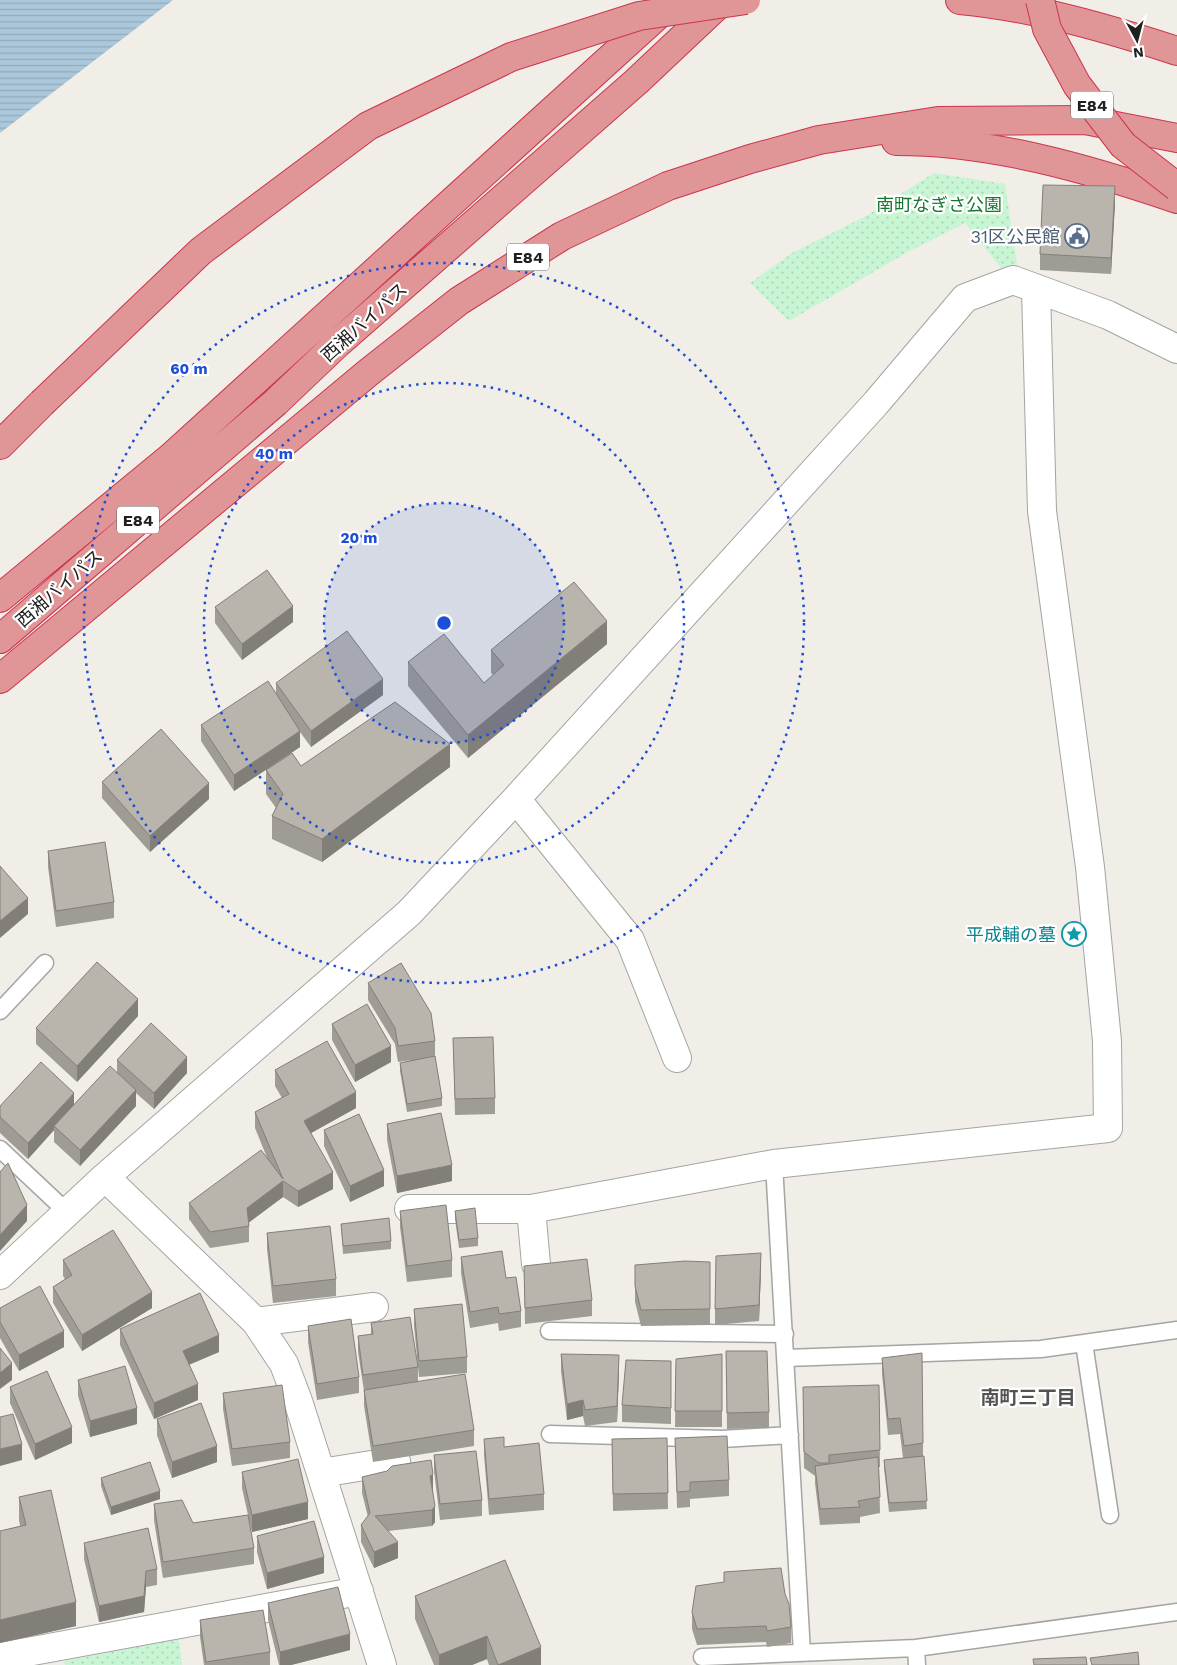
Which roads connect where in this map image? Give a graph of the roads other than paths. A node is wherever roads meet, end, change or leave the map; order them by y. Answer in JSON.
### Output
{"nodes":[{"id":1,"x":674,"y":0,"type":"edge"},
{"id":2,"x":723,"y":0,"type":"edge"},
{"id":3,"x":746,"y":0,"type":"edge"},
{"id":4,"x":960,"y":0,"type":"edge"},
{"id":5,"x":1040,"y":0,"type":"edge"},
{"id":6,"x":1177,"y":51,"type":"edge"},
{"id":7,"x":1177,"y":138,"type":"edge"},
{"id":8,"x":819,"y":140,"type":"junction"},
{"id":9,"x":1177,"y":187,"type":"edge"},
{"id":10,"x":1177,"y":199,"type":"edge"},
{"id":11,"x":1036,"y":290,"type":"junction"},
{"id":12,"x":1177,"y":349,"type":"edge"},
{"id":13,"x":0,"y":445,"type":"edge"},
{"id":14,"x":0,"y":598,"type":"edge"},
{"id":15,"x":0,"y":639,"type":"edge"},
{"id":16,"x":0,"y":679,"type":"edge"},
{"id":17,"x":516,"y":799,"type":"junction"},
{"id":18,"x":45,"y":963,"type":"dead end"},
{"id":19,"x":0,"y":1011,"type":"edge"},
{"id":20,"x":677,"y":1058,"type":"dead end"},
{"id":21,"x":0,"y":1149,"type":"edge"},
{"id":22,"x":774,"y":1164,"type":"junction"},
{"id":23,"x":105,"y":1177,"type":"junction"},
{"id":24,"x":530,"y":1208,"type":"junction"},
{"id":25,"x":409,"y":1209,"type":"edge"},
{"id":26,"x":67,"y":1212,"type":"junction"},
{"id":27,"x":536,"y":1264,"type":"edge"},
{"id":28,"x":0,"y":1275,"type":"edge"},
{"id":29,"x":374,"y":1307,"type":"dead end"},
{"id":30,"x":256,"y":1322,"type":"junction"},
{"id":31,"x":1177,"y":1330,"type":"edge"},
{"id":32,"x":549,"y":1331,"type":"dead end"},
{"id":33,"x":785,"y":1334,"type":"junction"},
{"id":34,"x":1084,"y":1343,"type":"junction"},
{"id":35,"x":786,"y":1358,"type":"junction"},
{"id":36,"x":550,"y":1434,"type":"dead end"},
{"id":37,"x":790,"y":1435,"type":"junction"},
{"id":38,"x":396,"y":1461,"type":"edge"},
{"id":39,"x":321,"y":1473,"type":"junction"},
{"id":40,"x":1110,"y":1515,"type":"dead end"},
{"id":41,"x":359,"y":1591,"type":"junction"},
{"id":42,"x":1177,"y":1612,"type":"edge"},
{"id":43,"x":916,"y":1648,"type":"junction"},
{"id":44,"x":802,"y":1653,"type":"junction"},
{"id":45,"x":0,"y":1657,"type":"edge"},
{"id":46,"x":702,"y":1657,"type":"dead end"},
{"id":47,"x":382,"y":1665,"type":"edge"},
{"id":48,"x":917,"y":1665,"type":"edge"}],
"edges":[{"from":1,"to":14,"type":"highway","name":"西湘バイパス","number":"E84","bridge":true},
{"from":2,"to":15,"type":"highway","name":"西湘バイパス","number":"E84","bridge":true},
{"from":3,"to":13,"type":"highway","bridge":true},
{"from":4,"to":6,"type":"highway"},
{"from":5,"to":9,"type":"highway","number":"E84","bridge":true},
{"from":7,"to":8,"type":"highway","number":"E84"},
{"from":8,"to":10,"type":"highway"},
{"from":8,"to":16,"type":"highway","number":"E84"},
{"from":11,"to":12,"type":"street"},
{"from":11,"to":17,"type":"street"},
{"from":11,"to":22,"type":"street"},
{"from":17,"to":20,"type":"street"},
{"from":17,"to":23,"type":"street"},
{"from":18,"to":19,"type":"lane"},
{"from":21,"to":26,"type":"lane"},
{"from":22,"to":24,"type":"street"},
{"from":22,"to":33,"type":"lane"},
{"from":23,"to":26,"type":"street"},
{"from":23,"to":30,"type":"street"},
{"from":24,"to":25,"type":"street"},
{"from":24,"to":27,"type":"street"},
{"from":26,"to":28,"type":"street"},
{"from":29,"to":30,"type":"street"},
{"from":30,"to":39,"type":"street"},
{"from":31,"to":34,"type":"lane"},
{"from":32,"to":33,"type":"lane"},
{"from":33,"to":35,"type":"lane"},
{"from":34,"to":35,"type":"lane"},
{"from":34,"to":40,"type":"lane"},
{"from":35,"to":37,"type":"lane"},
{"from":36,"to":37,"type":"lane"},
{"from":37,"to":44,"type":"lane"},
{"from":38,"to":39,"type":"street"},
{"from":39,"to":41,"type":"street"},
{"from":41,"to":45,"type":"street"},
{"from":41,"to":47,"type":"street"},
{"from":42,"to":43,"type":"lane"},
{"from":43,"to":44,"type":"lane"},
{"from":43,"to":48,"type":"lane"},
{"from":44,"to":46,"type":"lane"}]}
